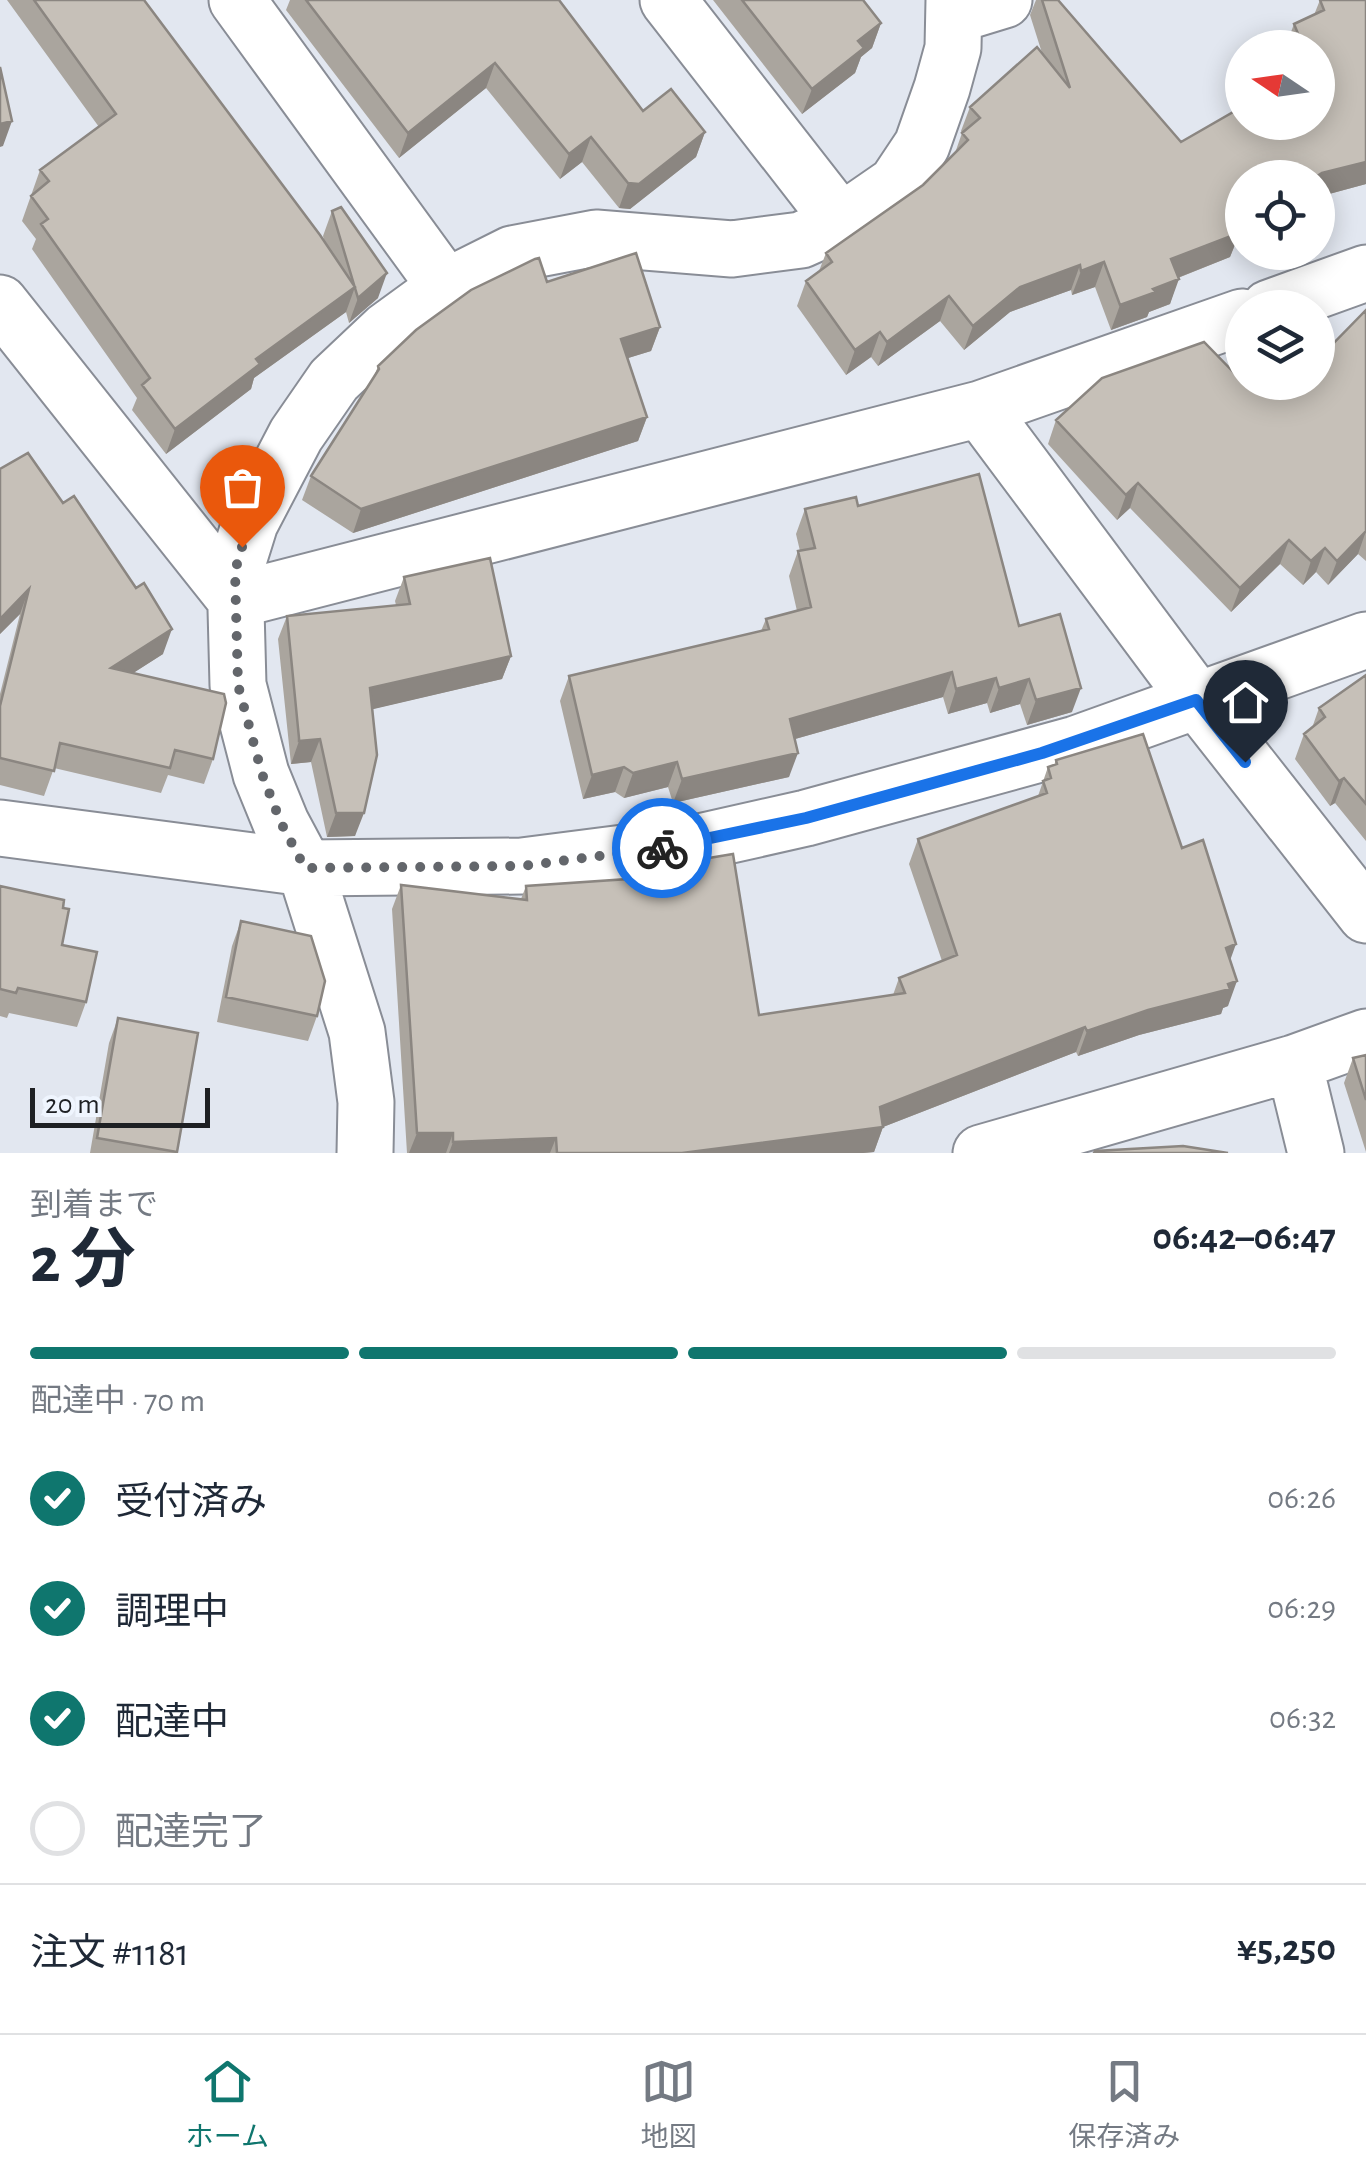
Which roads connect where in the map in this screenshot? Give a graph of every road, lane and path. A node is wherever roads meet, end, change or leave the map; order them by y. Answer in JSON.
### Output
{"nodes":[{"id":1,"x":238,"y":0,"type":"edge"},
{"id":2,"x":668,"y":0,"type":"edge"},
{"id":3,"x":971,"y":5,"type":"edge"},
{"id":4,"x":841,"y":222,"type":"junction"},
{"id":5,"x":1366,"y":273,"type":"edge"},
{"id":6,"x":446,"y":287,"type":"junction"},
{"id":7,"x":1318,"y":290,"type":"edge"},
{"id":8,"x":0,"y":304,"type":"edge"},
{"id":9,"x":1225,"y":323,"type":"edge"},
{"id":10,"x":980,"y":408,"type":"junction"},
{"id":11,"x":236,"y":600,"type":"junction"},
{"id":12,"x":1366,"y":640,"type":"edge"},
{"id":13,"x":1196,"y":700,"type":"junction"},
{"id":14,"x":0,"y":828,"type":"edge"},
{"id":15,"x":305,"y":868,"type":"junction"},
{"id":16,"x":1366,"y":915,"type":"edge"},
{"id":17,"x":1366,"y":1036,"type":"edge"},
{"id":18,"x":1294,"y":1063,"type":"junction"},
{"id":19,"x":365,"y":1153,"type":"edge"},
{"id":20,"x":982,"y":1153,"type":"edge"},
{"id":21,"x":1316,"y":1153,"type":"edge"}],
"edges":[{"from":1,"to":6,"type":"street"},
{"from":2,"to":4,"type":"street"},
{"from":3,"to":4,"type":"street"},
{"from":4,"to":6,"type":"street"},
{"from":5,"to":7,"type":"street"},
{"from":6,"to":11,"type":"street"},
{"from":8,"to":11,"type":"street"},
{"from":9,"to":10,"type":"street"},
{"from":10,"to":11,"type":"street"},
{"from":10,"to":13,"type":"street"},
{"from":11,"to":15,"type":"street"},
{"from":12,"to":13,"type":"street"},
{"from":13,"to":15,"type":"street"},
{"from":13,"to":16,"type":"street"},
{"from":14,"to":15,"type":"street"},
{"from":15,"to":19,"type":"street"},
{"from":17,"to":18,"type":"street"},
{"from":18,"to":20,"type":"street"},
{"from":18,"to":21,"type":"street"}]}
